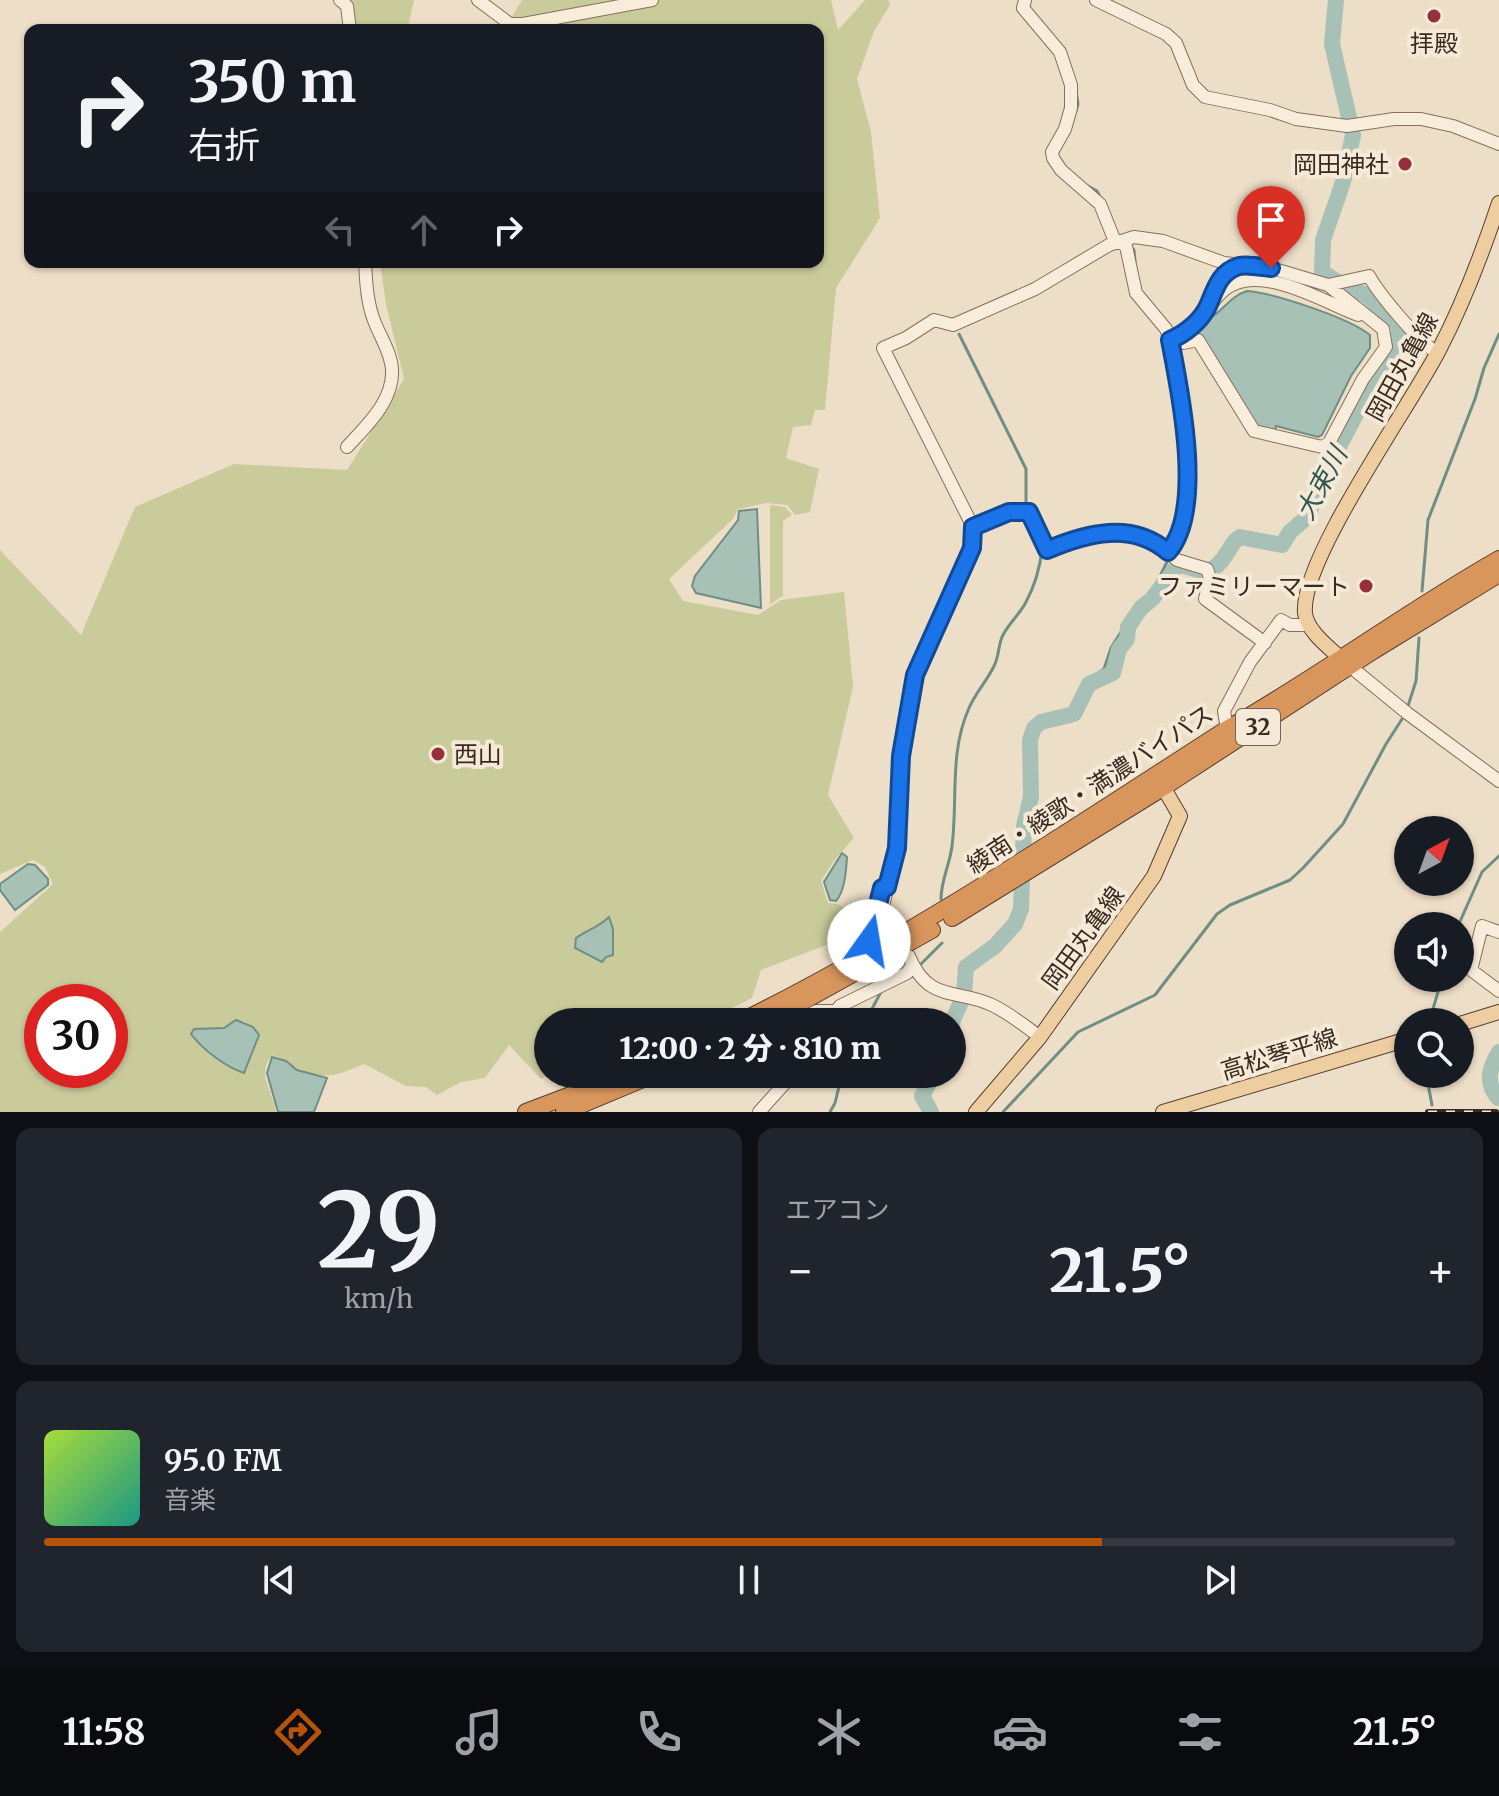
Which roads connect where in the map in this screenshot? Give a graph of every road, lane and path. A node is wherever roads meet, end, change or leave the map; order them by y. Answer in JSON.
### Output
{"nodes":[{"id":1,"x":340,"y":0,"type":"edge"},
{"id":2,"x":478,"y":0,"type":"edge"},
{"id":3,"x":652,"y":0,"type":"edge"},
{"id":4,"x":1025,"y":0,"type":"edge"},
{"id":5,"x":1096,"y":0,"type":"edge"},
{"id":6,"x":349,"y":24,"type":"edge"},
{"id":7,"x":1499,"y":144,"type":"edge"},
{"id":8,"x":1499,"y":203,"type":"edge"},
{"id":9,"x":1122,"y":240,"type":"junction"},
{"id":10,"x":1240,"y":266,"type":"junction"},
{"id":11,"x":366,"y":268,"type":"edge"},
{"id":12,"x":1334,"y":282,"type":"junction"},
{"id":13,"x":1208,"y":308,"type":"junction"},
{"id":14,"x":1364,"y":316,"type":"junction"},
{"id":15,"x":1176,"y":338,"type":"junction"},
{"id":16,"x":1438,"y":353,"type":"junction"},
{"id":17,"x":347,"y":447,"type":"dead end"},
{"id":18,"x":973,"y":527,"type":"junction"},
{"id":19,"x":1170,"y":554,"type":"junction"},
{"id":20,"x":1499,"y":559,"type":"edge"},
{"id":21,"x":1499,"y":574,"type":"edge"},
{"id":22,"x":1308,"y":625,"type":"junction"},
{"id":23,"x":1265,"y":643,"type":"junction"},
{"id":24,"x":1346,"y":662,"type":"junction"},
{"id":25,"x":1227,"y":729,"type":"junction"},
{"id":26,"x":1160,"y":781,"type":"junction"},
{"id":27,"x":1499,"y":781,"type":"edge"},
{"id":28,"x":1012,"y":874,"type":"junction"},
{"id":29,"x":887,"y":887,"type":"junction"},
{"id":30,"x":892,"y":928,"type":"dead end"},
{"id":31,"x":1499,"y":932,"type":"edge"},
{"id":32,"x":873,"y":952,"type":"junction"},
{"id":33,"x":1499,"y":991,"type":"edge"},
{"id":34,"x":767,"y":1008,"type":"edge"},
{"id":35,"x":807,"y":1008,"type":"edge"},
{"id":36,"x":845,"y":1008,"type":"edge"},
{"id":37,"x":1499,"y":1012,"type":"edge"},
{"id":38,"x":1474,"y":1020,"type":"edge"},
{"id":39,"x":1040,"y":1037,"type":"junction"},
{"id":40,"x":1394,"y":1043,"type":"edge"},
{"id":41,"x":589,"y":1088,"type":"edge"},
{"id":42,"x":621,"y":1088,"type":"edge"},
{"id":43,"x":780,"y":1088,"type":"edge"},
{"id":44,"x":526,"y":1112,"type":"edge"},
{"id":45,"x":564,"y":1112,"type":"edge"},
{"id":46,"x":759,"y":1112,"type":"edge"},
{"id":47,"x":976,"y":1112,"type":"edge"},
{"id":48,"x":1163,"y":1112,"type":"edge"}],
"edges":[{"from":1,"to":6,"type":"street"},
{"from":2,"to":3,"type":"street"},
{"from":4,"to":9,"type":"street"},
{"from":5,"to":7,"type":"street"},
{"from":8,"to":16,"type":"main road","name":"岡田丸亀線"},
{"from":9,"to":10,"type":"street"},
{"from":9,"to":15,"type":"street"},
{"from":9,"to":18,"type":"street"},
{"from":10,"to":12,"type":"street"},
{"from":10,"to":13,"type":"street"},
{"from":11,"to":17,"type":"street"},
{"from":12,"to":14,"type":"street"},
{"from":12,"to":16,"type":"street"},
{"from":13,"to":14,"type":"street"},
{"from":13,"to":15,"type":"street"},
{"from":14,"to":15,"type":"street"},
{"from":15,"to":19,"type":"street"},
{"from":16,"to":22,"type":"main road","name":"岡田丸亀線"},
{"from":18,"to":19,"type":"street"},
{"from":18,"to":29,"type":"street"},
{"from":19,"to":23,"type":"street"},
{"from":20,"to":24,"type":"highway","name":"綾南・綾歌・満濃バイパス","number":"32"},
{"from":21,"to":24,"type":"highway","name":"綾南・綾歌・満濃バイパス","number":"32"},
{"from":22,"to":23,"type":"street"},
{"from":22,"to":24,"type":"main road"},
{"from":23,"to":25,"type":"street"},
{"from":24,"to":25,"type":"highway","name":"綾南・綾歌・満濃バイパス","number":"32"},
{"from":24,"to":26,"type":"highway","name":"綾南・綾歌・満濃バイパス","number":"32"},
{"from":24,"to":27,"type":"street"},
{"from":25,"to":26,"type":"highway","name":"綾南・綾歌・満濃バイパス","number":"32"},
{"from":26,"to":28,"type":"highway","name":"綾南・綾歌・満濃バイパス","number":"32"},
{"from":26,"to":39,"type":"main road","name":"岡田丸亀線"},
{"from":28,"to":32,"type":"highway","name":"綾南・綾歌・満濃バイパス","number":"32"},
{"from":28,"to":35,"type":"highway","name":"綾南・綾歌・満濃バイパス","number":"32"},
{"from":29,"to":30,"type":"street"},
{"from":29,"to":32,"type":"street"},
{"from":31,"to":33,"type":"street"},
{"from":32,"to":34,"type":"highway","name":"綾南・綾歌・満濃バイパス","number":"32"},
{"from":36,"to":39,"type":"street"},
{"from":37,"to":38,"type":"main road"},
{"from":39,"to":47,"type":"main road","name":"岡田丸亀線"},
{"from":40,"to":48,"type":"main road","name":"高松琴平線"},
{"from":41,"to":44,"type":"highway"},
{"from":42,"to":45,"type":"highway"},
{"from":43,"to":46,"type":"street"}]}
